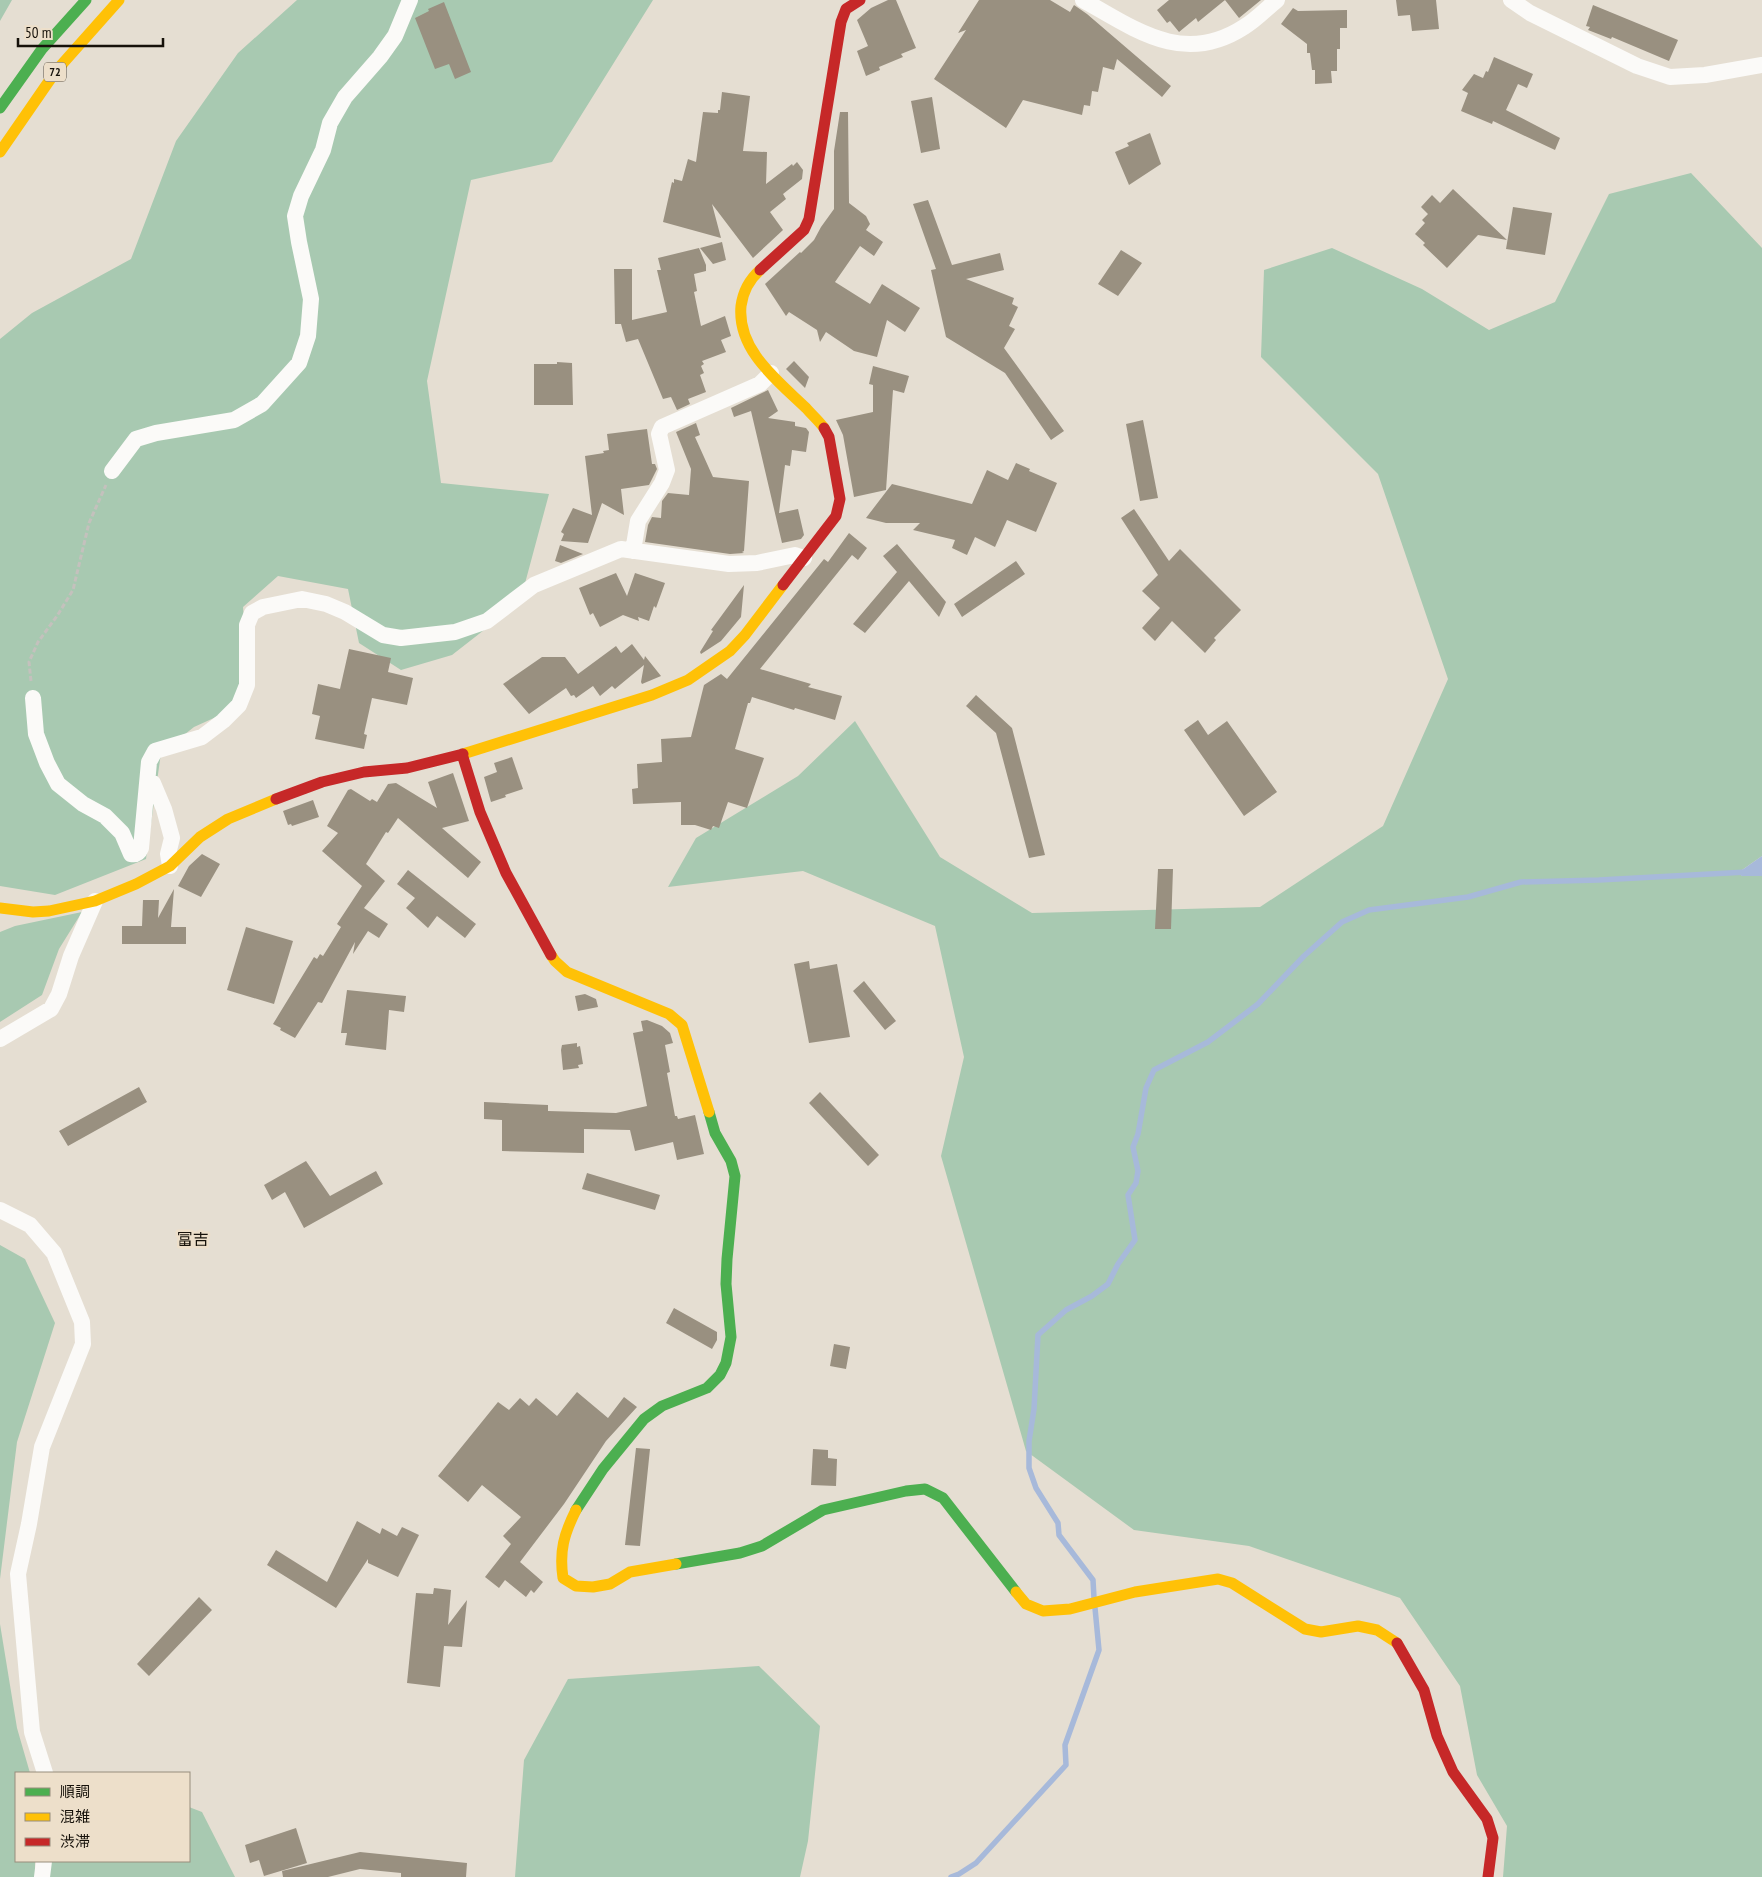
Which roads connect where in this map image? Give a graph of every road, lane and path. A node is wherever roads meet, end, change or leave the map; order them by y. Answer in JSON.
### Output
{"nodes":[{"id":1,"x":86,"y":0,"type":"edge"},
{"id":2,"x":119,"y":0,"type":"edge"},
{"id":3,"x":410,"y":0,"type":"edge"},
{"id":4,"x":860,"y":0,"type":"edge"},
{"id":5,"x":1084,"y":0,"type":"edge"},
{"id":6,"x":1277,"y":0,"type":"edge"},
{"id":7,"x":1511,"y":0,"type":"edge"},
{"id":8,"x":1762,"y":65,"type":"edge"},
{"id":9,"x":0,"y":108,"type":"edge"},
{"id":10,"x":0,"y":152,"type":"edge"},
{"id":11,"x":771,"y":373,"type":"junction"},
{"id":12,"x":112,"y":471,"type":"joint"},
{"id":13,"x":634,"y":551,"type":"junction"},
{"id":14,"x":804,"y":558,"type":"junction"},
{"id":15,"x":33,"y":698,"type":"joint"},
{"id":16,"x":462,"y":754,"type":"junction"},
{"id":17,"x":148,"y":778,"type":"junction"},
{"id":18,"x":170,"y":866,"type":"junction"},
{"id":19,"x":95,"y":900,"type":"junction"},
{"id":20,"x":0,"y":908,"type":"edge"},
{"id":21,"x":0,"y":1039,"type":"edge"},
{"id":22,"x":0,"y":1210,"type":"edge"},
{"id":23,"x":45,"y":1772,"type":"edge"},
{"id":24,"x":44,"y":1862,"type":"edge"},
{"id":25,"x":42,"y":1877,"type":"edge"},
{"id":26,"x":1488,"y":1877,"type":"edge"}],
"edges":[{"from":1,"to":9,"type":"street","number":"72"},
{"from":2,"to":10,"type":"street","number":"72"},
{"from":3,"to":12,"type":"street"},
{"from":4,"to":11,"type":"street"},
{"from":5,"to":6,"type":"street"},
{"from":7,"to":8,"type":"street"},
{"from":11,"to":13,"type":"street"},
{"from":11,"to":14,"type":"street"},
{"from":12,"to":15,"type":"path"},
{"from":13,"to":14,"type":"street"},
{"from":13,"to":17,"type":"street"},
{"from":14,"to":16,"type":"street"},
{"from":15,"to":17,"type":"street"},
{"from":16,"to":18,"type":"street"},
{"from":16,"to":26,"type":"street"},
{"from":17,"to":18,"type":"street"},
{"from":18,"to":19,"type":"street"},
{"from":19,"to":20,"type":"street"},
{"from":19,"to":21,"type":"street"},
{"from":22,"to":23,"type":"street"},
{"from":24,"to":25,"type":"street"}]}
